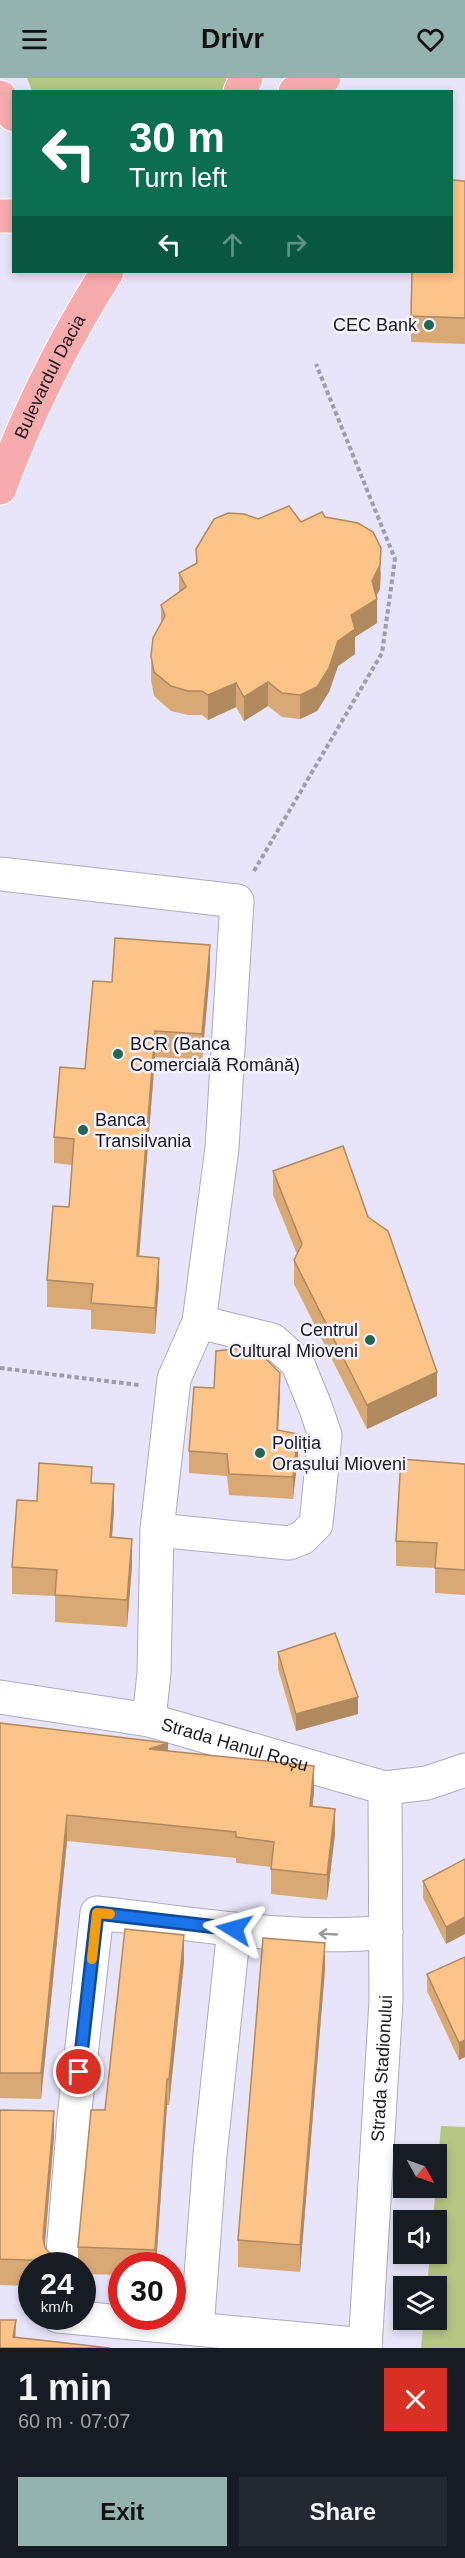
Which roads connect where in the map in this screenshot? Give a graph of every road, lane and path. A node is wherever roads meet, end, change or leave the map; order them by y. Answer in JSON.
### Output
{"nodes":[{"id":1,"x":324,"y":78,"type":"edge"},
{"id":2,"x":299,"y":90,"type":"edge"},
{"id":3,"x":0,"y":97,"type":"edge"},
{"id":4,"x":12,"y":112,"type":"edge"},
{"id":5,"x":106,"y":273,"type":"edge"},
{"id":6,"x":316,"y":364,"type":"dead end"},
{"id":7,"x":0,"y":488,"type":"edge"},
{"id":8,"x":0,"y":874,"type":"edge"},
{"id":9,"x":237,"y":901,"type":"junction"},
{"id":10,"x":199,"y":1322,"type":"junction"},
{"id":11,"x":0,"y":1368,"type":"edge"},
{"id":12,"x":173,"y":1389,"type":"junction"},
{"id":13,"x":157,"y":1530,"type":"junction"},
{"id":14,"x":0,"y":1697,"type":"edge"},
{"id":15,"x":149,"y":1720,"type":"junction"},
{"id":16,"x":465,"y":1770,"type":"edge"},
{"id":17,"x":386,"y":1788,"type":"junction"},
{"id":18,"x":234,"y":1929,"type":"junction"},
{"id":19,"x":386,"y":1932,"type":"junction"},
{"id":20,"x":62,"y":2252,"type":"edge"},
{"id":21,"x":96,"y":2320,"type":"edge"},
{"id":22,"x":197,"y":2330,"type":"junction"},
{"id":23,"x":365,"y":2347,"type":"edge"}],
"edges":[{"from":1,"to":2,"type":"main road"},
{"from":3,"to":4,"type":"main road"},
{"from":5,"to":7,"type":"main road","name":"Bulevardul Dacia"},
{"from":6,"to":9,"type":"path"},
{"from":8,"to":9,"type":"street"},
{"from":9,"to":10,"type":"street"},
{"from":10,"to":12,"type":"street"},
{"from":10,"to":13,"type":"street"},
{"from":11,"to":12,"type":"path"},
{"from":12,"to":13,"type":"street"},
{"from":13,"to":15,"type":"street"},
{"from":14,"to":15,"type":"street","name":"Strada Hanul Roșu"},
{"from":15,"to":17,"type":"street","name":"Strada Hanul Roșu"},
{"from":16,"to":17,"type":"street","name":"Strada Hanul Roșu"},
{"from":17,"to":19,"type":"street","name":"Strada Stadionului"},
{"from":19,"to":18,"type":"street","one_way":true},
{"from":18,"to":20,"type":"street"},
{"from":18,"to":22,"type":"street"},
{"from":19,"to":23,"type":"street","name":"Strada Stadionului"},
{"from":21,"to":22,"type":"street"},
{"from":22,"to":23,"type":"street"}]}
